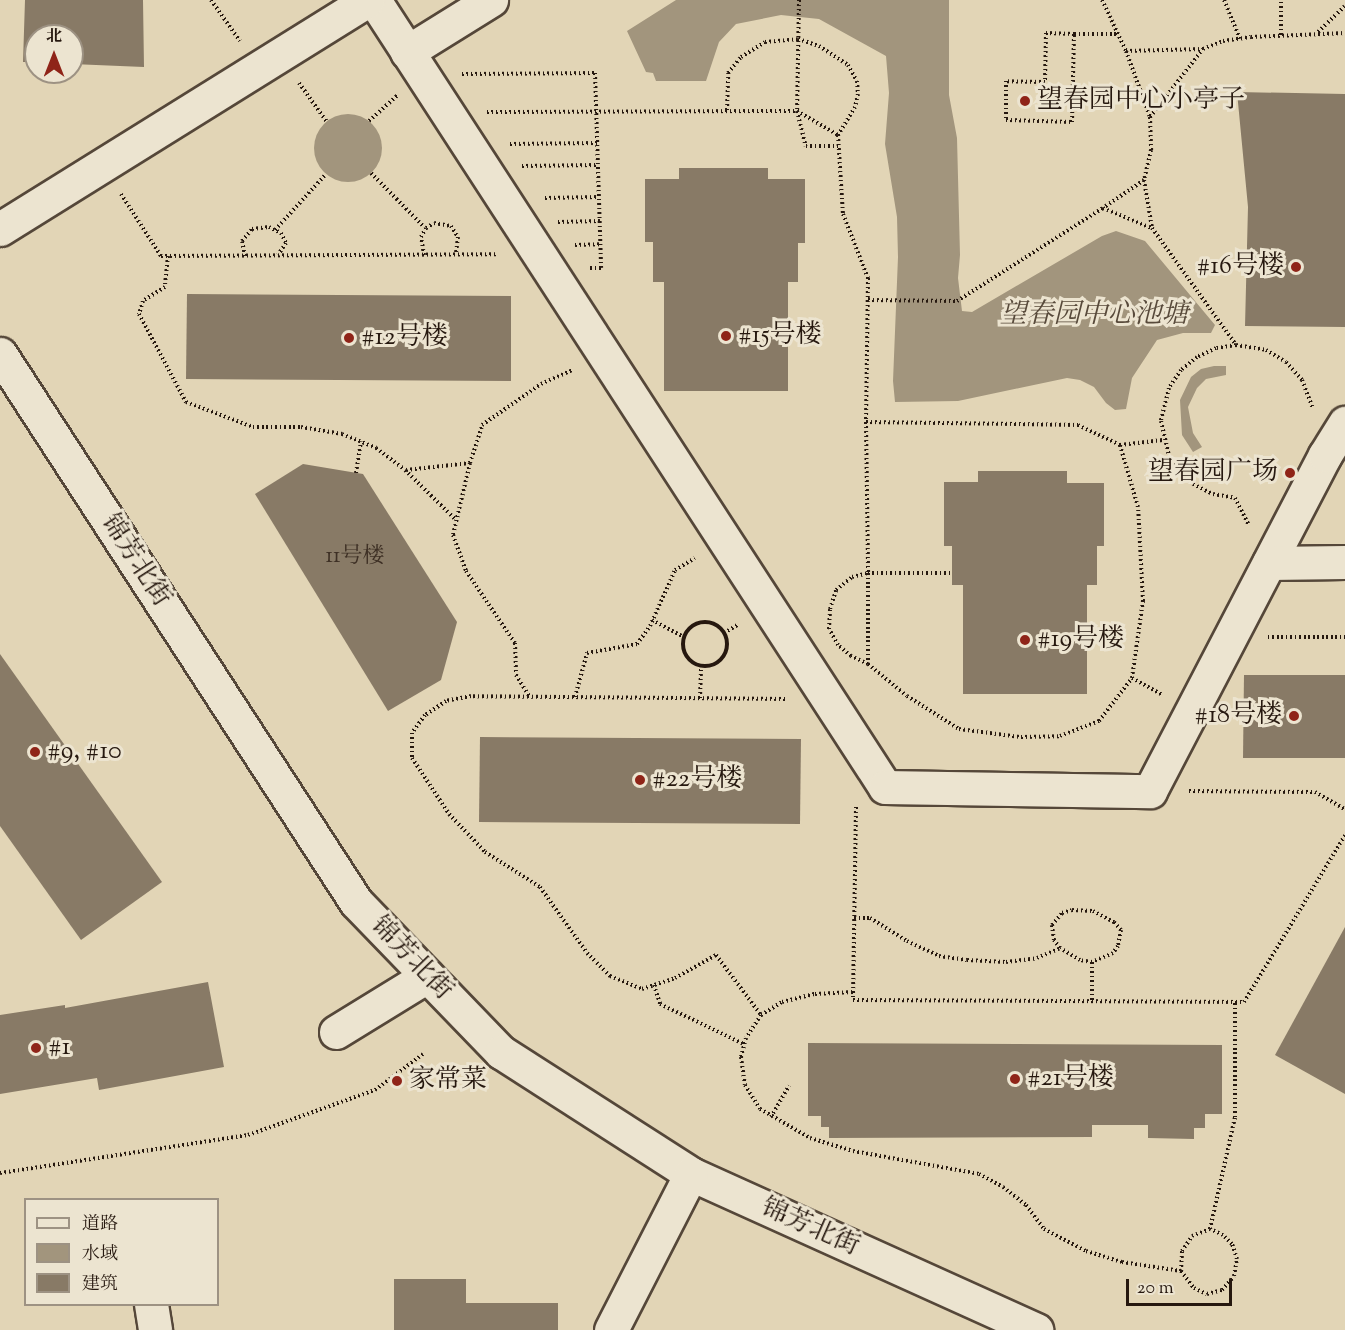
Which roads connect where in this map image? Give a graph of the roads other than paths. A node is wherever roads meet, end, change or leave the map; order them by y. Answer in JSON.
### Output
{"nodes":[{"id":1,"x":368,"y":0,"type":"edge"},
{"id":2,"x":374,"y":0,"type":"edge"},
{"id":3,"x":491,"y":0,"type":"edge"},
{"id":4,"x":415,"y":63,"type":"junction"},
{"id":5,"x":0,"y":229,"type":"edge"},
{"id":6,"x":0,"y":354,"type":"edge"},
{"id":7,"x":1345,"y":423,"type":"edge"},
{"id":8,"x":1345,"y":562,"type":"edge"},
{"id":9,"x":1269,"y":563,"type":"junction"},
{"id":10,"x":427,"y":976,"type":"junction"},
{"id":11,"x":336,"y":1032,"type":"dead end"},
{"id":12,"x":691,"y":1174,"type":"junction"},
{"id":13,"x":151,"y":1306,"type":"edge"},
{"id":14,"x":155,"y":1330,"type":"edge"},
{"id":15,"x":611,"y":1330,"type":"edge"},
{"id":16,"x":1036,"y":1330,"type":"edge"}],
"edges":[{"from":1,"to":5,"type":"street"},
{"from":2,"to":4,"type":"street"},
{"from":3,"to":4,"type":"street"},
{"from":4,"to":9,"type":"street"},
{"from":6,"to":10,"type":"street","name":"锦芳北街"},
{"from":7,"to":9,"type":"street"},
{"from":8,"to":9,"type":"street"},
{"from":10,"to":11,"type":"street"},
{"from":10,"to":12,"type":"street","name":"锦芳北街"},
{"from":12,"to":15,"type":"street"},
{"from":12,"to":16,"type":"street","name":"锦芳北街"},
{"from":13,"to":14,"type":"street"}]}
